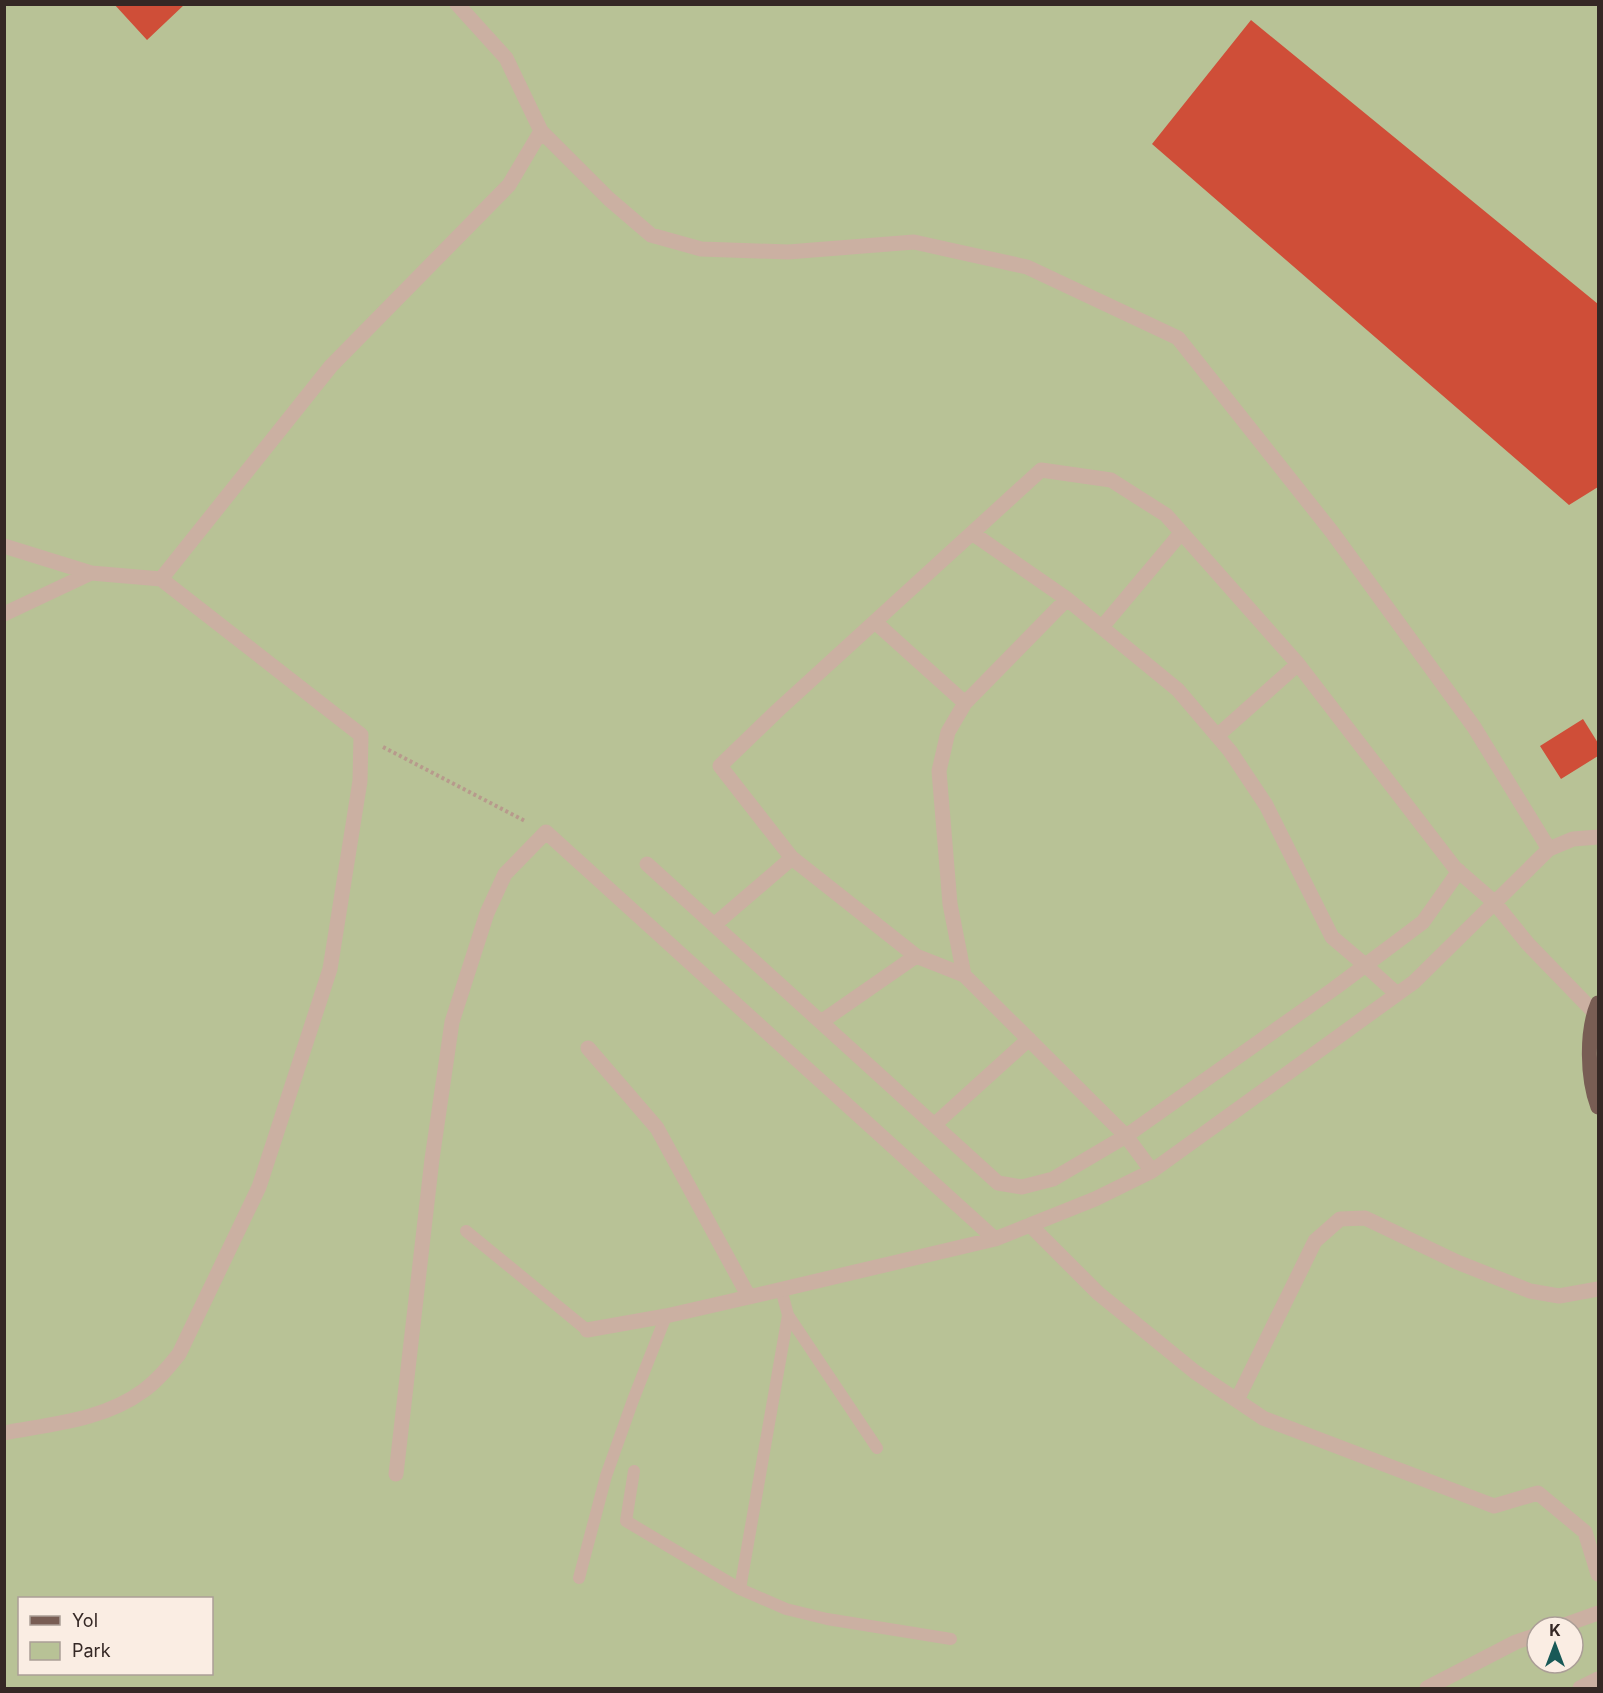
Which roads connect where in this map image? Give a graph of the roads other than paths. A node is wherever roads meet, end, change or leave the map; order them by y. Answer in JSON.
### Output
{"nodes":[{"id":1,"x":457,"y":4,"type":"edge"},
{"id":2,"x":541,"y":131,"type":"junction"},
{"id":3,"x":972,"y":533,"type":"junction"},
{"id":4,"x":1181,"y":533,"type":"junction"},
{"id":5,"x":4,"y":546,"type":"edge"},
{"id":6,"x":91,"y":573,"type":"junction"},
{"id":7,"x":161,"y":579,"type":"junction"},
{"id":8,"x":1067,"y":599,"type":"junction"},
{"id":9,"x":4,"y":614,"type":"edge"},
{"id":10,"x":875,"y":622,"type":"junction"},
{"id":11,"x":1102,"y":627,"type":"junction"},
{"id":12,"x":1298,"y":664,"type":"junction"},
{"id":13,"x":965,"y":703,"type":"junction"},
{"id":14,"x":1217,"y":736,"type":"junction"},
{"id":15,"x":1599,"y":837,"type":"edge"},
{"id":16,"x":1548,"y":849,"type":"junction"},
{"id":17,"x":792,"y":858,"type":"junction"},
{"id":18,"x":647,"y":864,"type":"dead end"},
{"id":19,"x":1459,"y":871,"type":"junction"},
{"id":20,"x":1494,"y":903,"type":"junction"},
{"id":21,"x":714,"y":925,"type":"junction"},
{"id":22,"x":916,"y":956,"type":"junction"},
{"id":23,"x":1365,"y":965,"type":"junction"},
{"id":24,"x":964,"y":975,"type":"junction"},
{"id":25,"x":1396,"y":994,"type":"junction"},
{"id":26,"x":1596,"y":1007,"type":"edge"},
{"id":27,"x":821,"y":1022,"type":"junction"},
{"id":28,"x":1029,"y":1039,"type":"junction"},
{"id":29,"x":588,"y":1048,"type":"dead end"},
{"id":30,"x":1599,"y":1107,"type":"edge"},
{"id":31,"x":934,"y":1125,"type":"junction"},
{"id":32,"x":1126,"y":1136,"type":"junction"},
{"id":33,"x":1152,"y":1171,"type":"junction"},
{"id":34,"x":1030,"y":1225,"type":"junction"},
{"id":35,"x":466,"y":1231,"type":"dead end"},
{"id":36,"x":995,"y":1239,"type":"junction"},
{"id":37,"x":781,"y":1289,"type":"junction"},
{"id":38,"x":1599,"y":1289,"type":"edge"},
{"id":39,"x":749,"y":1297,"type":"junction"},
{"id":40,"x":788,"y":1315,"type":"junction"},
{"id":41,"x":666,"y":1316,"type":"junction"},
{"id":42,"x":587,"y":1330,"type":"joint"},
{"id":43,"x":1237,"y":1400,"type":"junction"},
{"id":44,"x":4,"y":1433,"type":"edge"},
{"id":45,"x":876,"y":1448,"type":"dead end"},
{"id":46,"x":634,"y":1471,"type":"dead end"},
{"id":47,"x":396,"y":1474,"type":"dead end"},
{"id":48,"x":1599,"y":1574,"type":"edge"},
{"id":49,"x":579,"y":1578,"type":"dead end"},
{"id":50,"x":740,"y":1589,"type":"junction"},
{"id":51,"x":951,"y":1639,"type":"dead end"},
{"id":52,"x":1525,"y":1639,"type":"edge"},
{"id":53,"x":1599,"y":1679,"type":"edge"},
{"id":54,"x":1427,"y":1689,"type":"edge"},
{"id":55,"x":1580,"y":1689,"type":"edge"}],
"edges":[{"from":1,"to":2,"type":"street"},
{"from":2,"to":7,"type":"street"},
{"from":2,"to":16,"type":"street"},
{"from":3,"to":4,"type":"street"},
{"from":3,"to":8,"type":"street"},
{"from":3,"to":10,"type":"street"},
{"from":4,"to":11,"type":"street"},
{"from":4,"to":12,"type":"street"},
{"from":5,"to":6,"type":"street"},
{"from":6,"to":7,"type":"street"},
{"from":6,"to":9,"type":"street"},
{"from":7,"to":44,"type":"street"},
{"from":8,"to":11,"type":"street"},
{"from":8,"to":13,"type":"street"},
{"from":10,"to":13,"type":"street"},
{"from":10,"to":17,"type":"street"},
{"from":11,"to":14,"type":"street"},
{"from":12,"to":14,"type":"street"},
{"from":12,"to":19,"type":"street"},
{"from":13,"to":24,"type":"street"},
{"from":14,"to":23,"type":"street"},
{"from":15,"to":16,"type":"street"},
{"from":16,"to":20,"type":"street"},
{"from":17,"to":21,"type":"street"},
{"from":17,"to":22,"type":"street"},
{"from":18,"to":21,"type":"street"},
{"from":19,"to":20,"type":"street"},
{"from":19,"to":23,"type":"street"},
{"from":20,"to":25,"type":"street"},
{"from":20,"to":26,"type":"street"},
{"from":21,"to":27,"type":"street"},
{"from":22,"to":24,"type":"street"},
{"from":22,"to":27,"type":"street"},
{"from":23,"to":25,"type":"street"},
{"from":23,"to":32,"type":"street"},
{"from":24,"to":28,"type":"street"},
{"from":25,"to":33,"type":"street"},
{"from":26,"to":30,"type":"main road"},
{"from":27,"to":31,"type":"street"},
{"from":28,"to":31,"type":"street"},
{"from":28,"to":32,"type":"street"},
{"from":29,"to":39,"type":"street"},
{"from":31,"to":32,"type":"street"},
{"from":32,"to":33,"type":"street"},
{"from":33,"to":34,"type":"street"},
{"from":34,"to":36,"type":"street"},
{"from":34,"to":43,"type":"street"},
{"from":35,"to":42,"type":"lane"},
{"from":36,"to":37,"type":"street"},
{"from":36,"to":47,"type":"street"},
{"from":37,"to":39,"type":"street"},
{"from":37,"to":40,"type":"lane"},
{"from":38,"to":43,"type":"street"},
{"from":39,"to":41,"type":"street"},
{"from":40,"to":45,"type":"lane"},
{"from":40,"to":50,"type":"lane"},
{"from":41,"to":42,"type":"street"},
{"from":41,"to":49,"type":"lane"},
{"from":43,"to":48,"type":"street"},
{"from":46,"to":50,"type":"lane"},
{"from":50,"to":51,"type":"lane"},
{"from":52,"to":54,"type":"street"},
{"from":53,"to":55,"type":"street"}]}
